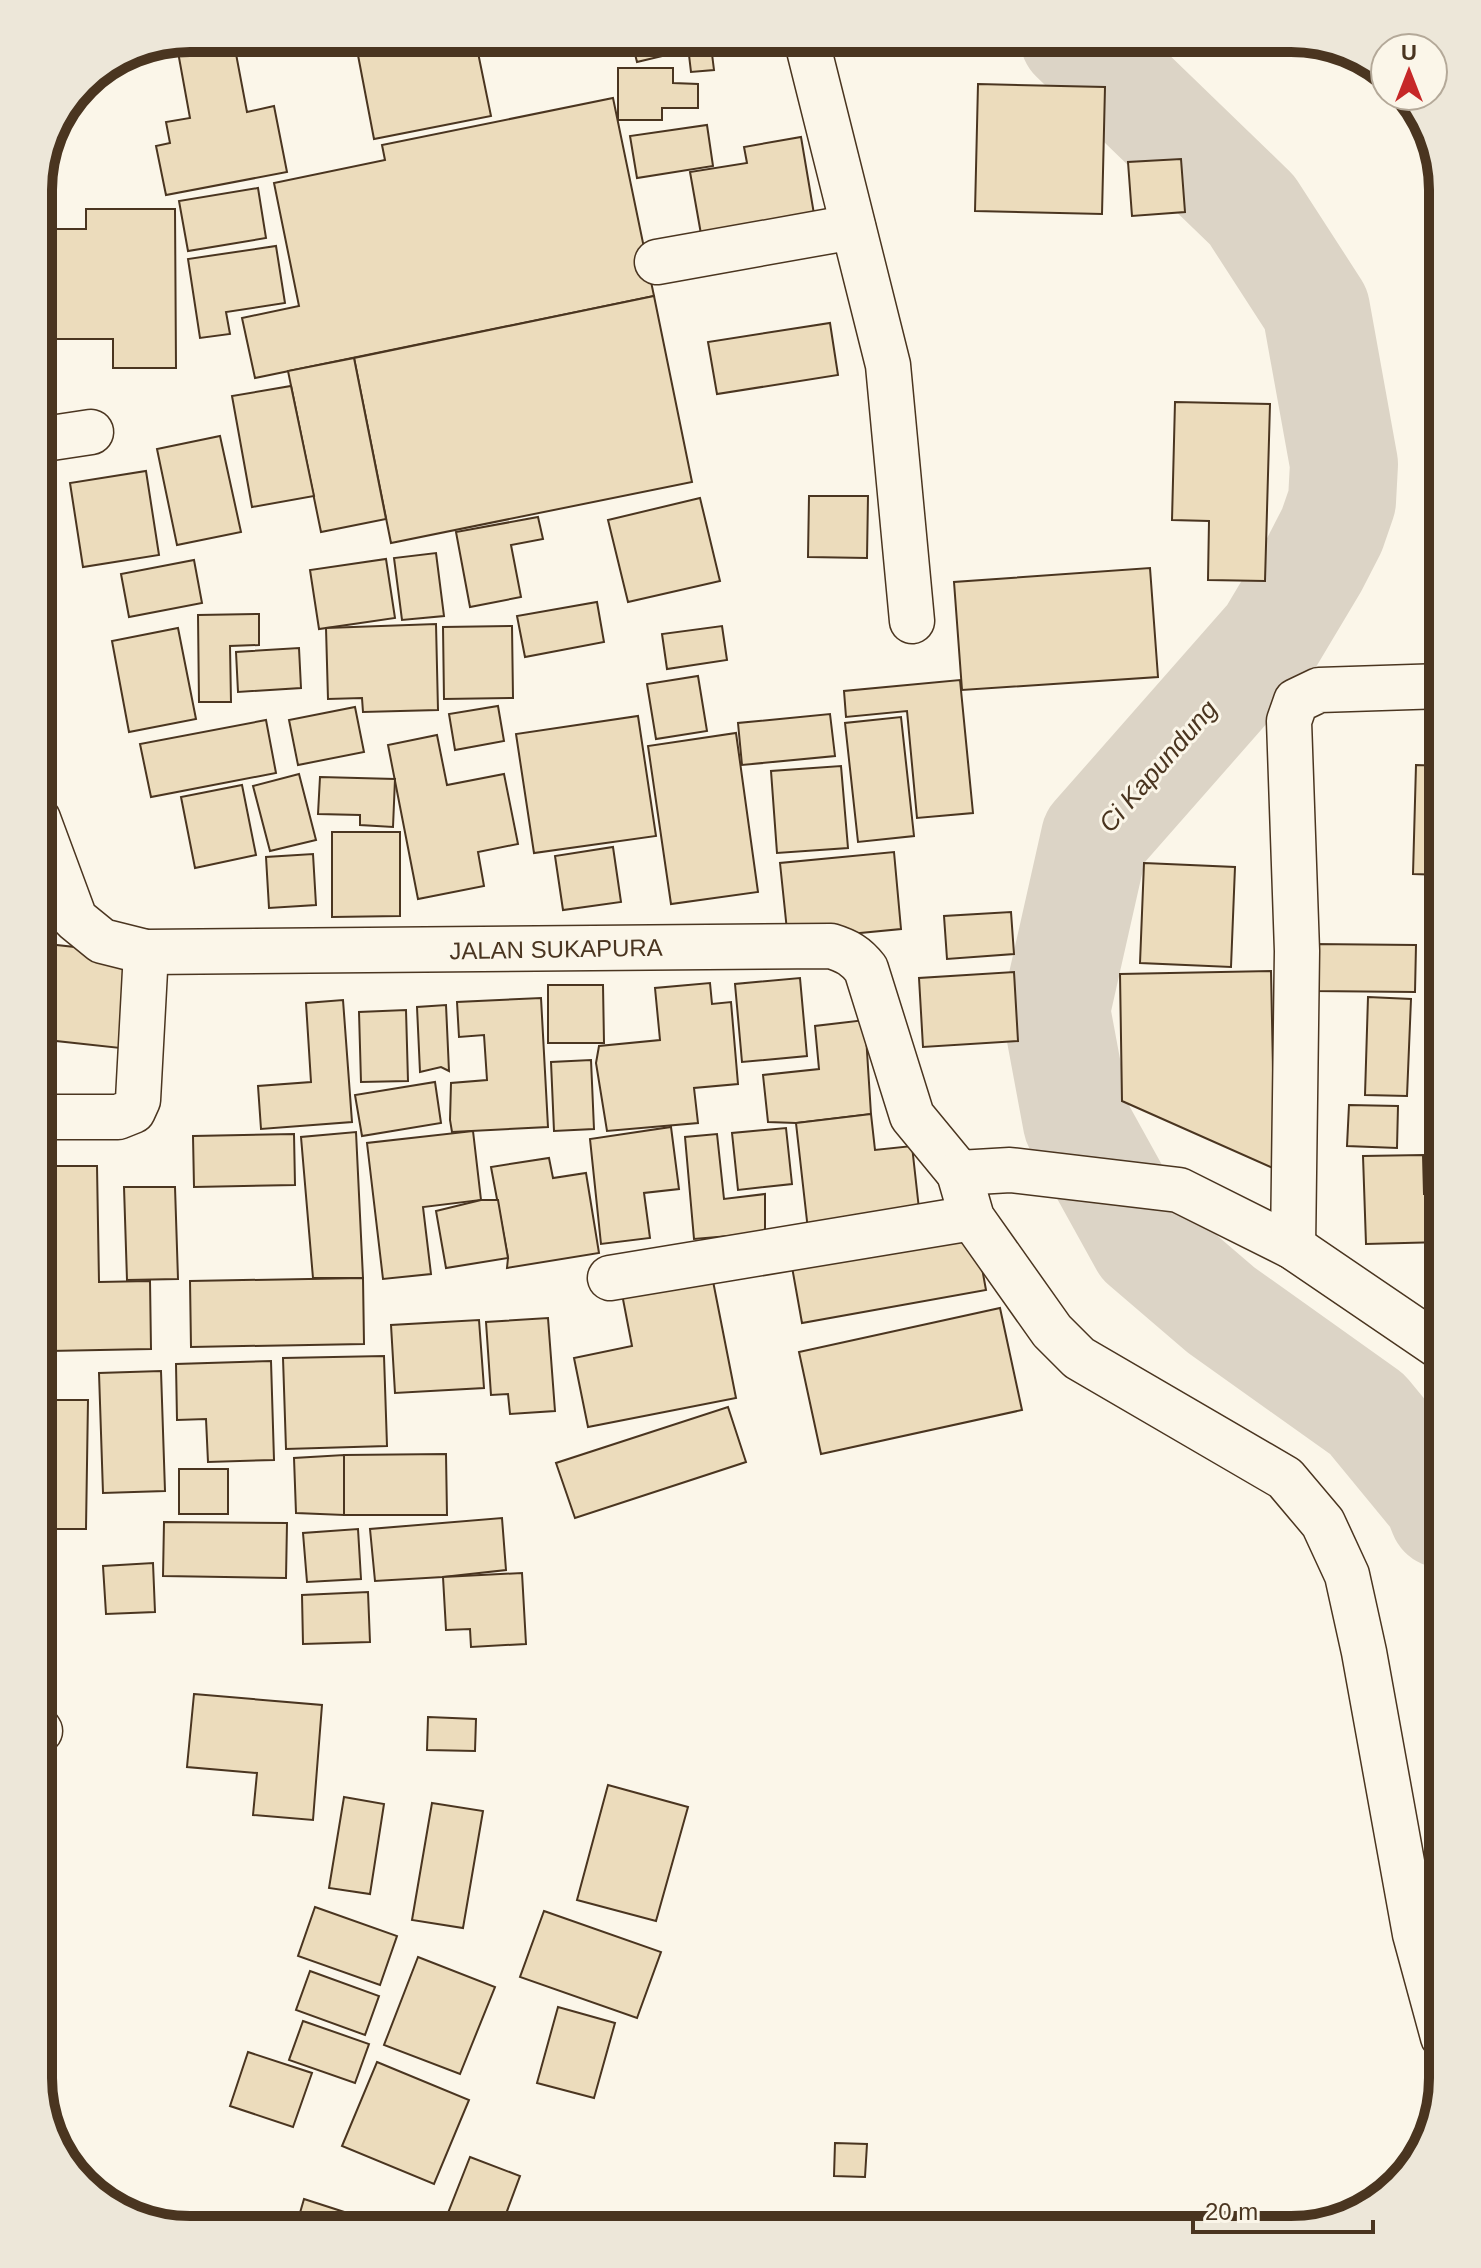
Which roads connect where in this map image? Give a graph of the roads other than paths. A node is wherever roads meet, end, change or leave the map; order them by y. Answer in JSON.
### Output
{"nodes":[{"id":1,"x":809,"y":52,"type":"edge"},
{"id":2,"x":853,"y":227,"type":"junction"},
{"id":3,"x":657,"y":262,"type":"dead end"},
{"id":4,"x":91,"y":432,"type":"dead end"},
{"id":5,"x":52,"y":438,"type":"edge"},
{"id":6,"x":912,"y":621,"type":"dead end"},
{"id":7,"x":1429,"y":686,"type":"edge"},
{"id":8,"x":52,"y":857,"type":"edge"},
{"id":9,"x":146,"y":952,"type":"junction"},
{"id":10,"x":52,"y":1117,"type":"edge"},
{"id":11,"x":959,"y":1173,"type":"junction"},
{"id":12,"x":972,"y":1218,"type":"junction"},
{"id":13,"x":1293,"y":1247,"type":"junction"},
{"id":14,"x":610,"y":1278,"type":"dead end"},
{"id":15,"x":1429,"y":1339,"type":"edge"},
{"id":16,"x":1429,"y":1986,"type":"edge"}],
"edges":[{"from":1,"to":2,"type":"street"},
{"from":2,"to":3,"type":"street"},
{"from":2,"to":6,"type":"street"},
{"from":4,"to":5,"type":"street"},
{"from":7,"to":13,"type":"street"},
{"from":8,"to":9,"type":"street","name":"JALAN SUKAPURA"},
{"from":9,"to":10,"type":"street"},
{"from":9,"to":11,"type":"street","name":"JALAN SUKAPURA"},
{"from":11,"to":12,"type":"street"},
{"from":11,"to":13,"type":"street"},
{"from":12,"to":14,"type":"street"},
{"from":12,"to":16,"type":"street"},
{"from":13,"to":15,"type":"street"}]}
